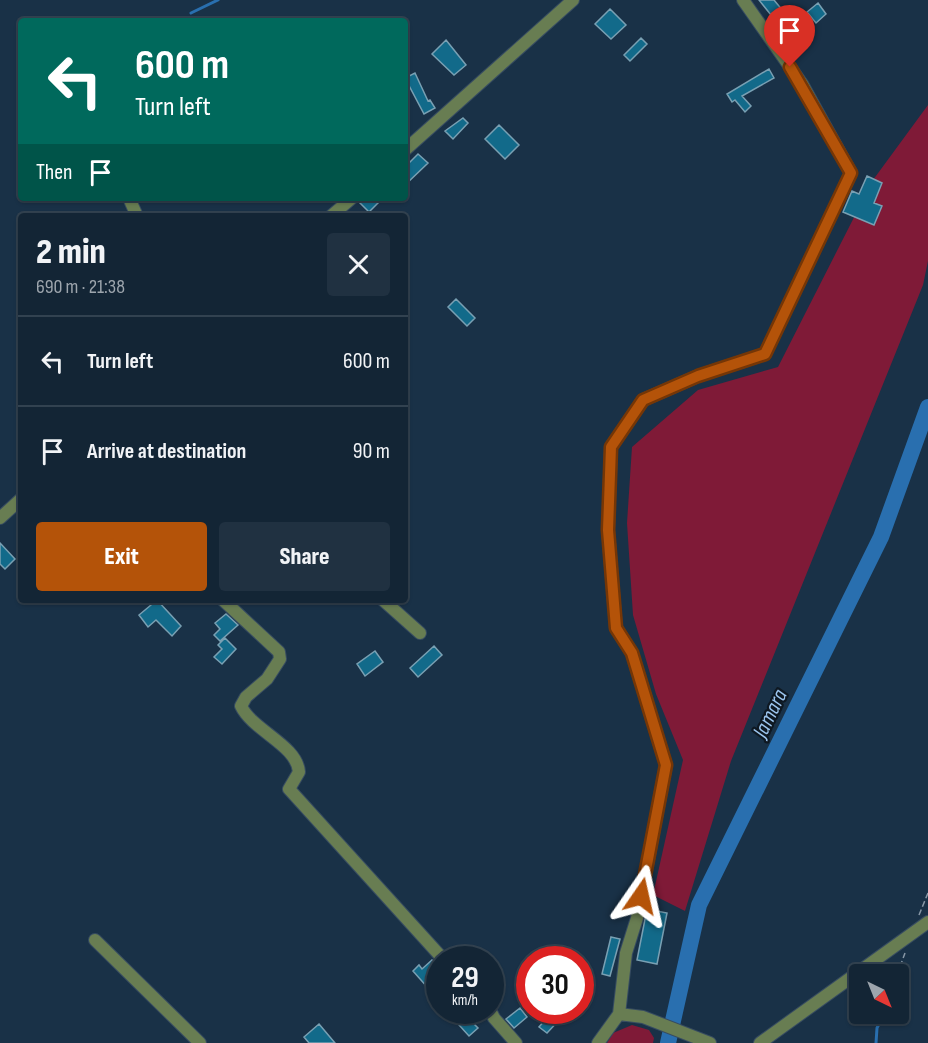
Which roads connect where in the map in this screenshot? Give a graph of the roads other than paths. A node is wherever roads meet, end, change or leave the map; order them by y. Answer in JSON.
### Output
{"nodes":[{"id":1,"x":573,"y":0,"type":"edge"},
{"id":2,"x":743,"y":0,"type":"edge"},
{"id":3,"x":408,"y":147,"type":"edge"},
{"id":4,"x":349,"y":201,"type":"edge"},
{"id":5,"x":335,"y":213,"type":"edge"},
{"id":6,"x":18,"y":502,"type":"edge"},
{"id":7,"x":0,"y":518,"type":"edge"},
{"id":8,"x":227,"y":603,"type":"edge"},
{"id":9,"x":386,"y":603,"type":"edge"},
{"id":10,"x":420,"y":633,"type":"dead end"},
{"id":11,"x":928,"y":922,"type":"edge"},
{"id":12,"x":95,"y":940,"type":"dead end"},
{"id":13,"x":431,"y":946,"type":"edge"},
{"id":14,"x":619,"y":1014,"type":"junction"},
{"id":15,"x":499,"y":1024,"type":"edge"},
{"id":16,"x":708,"y":1042,"type":"edge"},
{"id":17,"x":200,"y":1043,"type":"edge"},
{"id":18,"x":516,"y":1043,"type":"edge"},
{"id":19,"x":598,"y":1043,"type":"edge"},
{"id":20,"x":760,"y":1043,"type":"edge"}],
"edges":[{"from":1,"to":3,"type":"street"},
{"from":2,"to":14,"type":"street"},
{"from":4,"to":5,"type":"street"},
{"from":6,"to":7,"type":"street"},
{"from":8,"to":13,"type":"street"},
{"from":9,"to":10,"type":"street"},
{"from":11,"to":20,"type":"street"},
{"from":12,"to":17,"type":"street"},
{"from":14,"to":16,"type":"street"},
{"from":14,"to":19,"type":"street"},
{"from":15,"to":18,"type":"street"}]}
